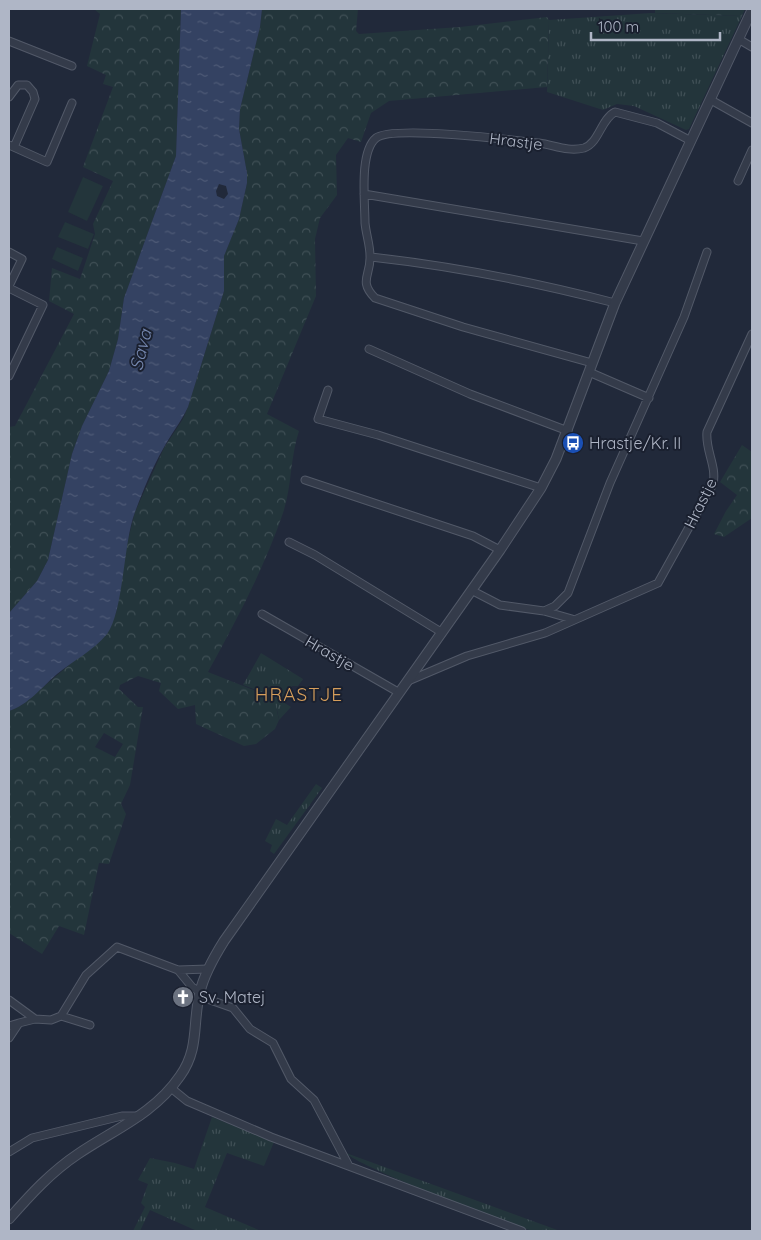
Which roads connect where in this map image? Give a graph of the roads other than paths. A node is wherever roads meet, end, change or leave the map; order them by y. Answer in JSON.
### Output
{"nodes":[{"id":1,"x":752,"y":10,"type":"edge"},
{"id":2,"x":740,"y":40,"type":"junction"},
{"id":3,"x":9,"y":41,"type":"edge"},
{"id":4,"x":752,"y":47,"type":"edge"},
{"id":5,"x":72,"y":66,"type":"dead end"},
{"id":6,"x":9,"y":97,"type":"edge"},
{"id":7,"x":711,"y":100,"type":"junction"},
{"id":8,"x":72,"y":103,"type":"dead end"},
{"id":9,"x":752,"y":123,"type":"edge"},
{"id":10,"x":691,"y":141,"type":"junction"},
{"id":11,"x":11,"y":146,"type":"edge"},
{"id":12,"x":752,"y":150,"type":"edge"},
{"id":13,"x":738,"y":181,"type":"dead end"},
{"id":14,"x":364,"y":194,"type":"junction"},
{"id":15,"x":643,"y":241,"type":"junction"},
{"id":16,"x":9,"y":252,"type":"edge"},
{"id":17,"x":707,"y":252,"type":"dead end"},
{"id":18,"x":371,"y":257,"type":"junction"},
{"id":19,"x":9,"y":287,"type":"edge"},
{"id":20,"x":614,"y":303,"type":"junction"},
{"id":21,"x":752,"y":334,"type":"edge"},
{"id":22,"x":368,"y":350,"type":"dead end"},
{"id":23,"x":590,"y":368,"type":"junction"},
{"id":24,"x":9,"y":376,"type":"edge"},
{"id":25,"x":328,"y":390,"type":"dead end"},
{"id":26,"x":649,"y":398,"type":"junction"},
{"id":27,"x":568,"y":431,"type":"junction"},
{"id":28,"x":305,"y":480,"type":"dead end"},
{"id":29,"x":541,"y":488,"type":"junction"},
{"id":30,"x":289,"y":542,"type":"dead end"},
{"id":31,"x":500,"y":550,"type":"junction"},
{"id":32,"x":471,"y":590,"type":"junction"},
{"id":33,"x":544,"y":611,"type":"junction"},
{"id":34,"x":262,"y":614,"type":"dead end"},
{"id":35,"x":572,"y":619,"type":"junction"},
{"id":36,"x":442,"y":632,"type":"junction"},
{"id":37,"x":406,"y":682,"type":"junction"},
{"id":38,"x":398,"y":692,"type":"junction"},
{"id":39,"x":208,"y":969,"type":"junction"},
{"id":40,"x":178,"y":970,"type":"junction"},
{"id":41,"x":199,"y":994,"type":"junction"},
{"id":42,"x":9,"y":1000,"type":"edge"},
{"id":43,"x":61,"y":1016,"type":"junction"},
{"id":44,"x":35,"y":1018,"type":"junction"},
{"id":45,"x":19,"y":1023,"type":"junction"},
{"id":46,"x":90,"y":1025,"type":"dead end"},
{"id":47,"x":9,"y":1026,"type":"edge"},
{"id":48,"x":9,"y":1038,"type":"edge"},
{"id":49,"x":171,"y":1088,"type":"junction"},
{"id":50,"x":142,"y":1115,"type":"junction"},
{"id":51,"x":9,"y":1152,"type":"edge"},
{"id":52,"x":350,"y":1166,"type":"junction"},
{"id":53,"x":9,"y":1219,"type":"edge"},
{"id":54,"x":522,"y":1231,"type":"edge"}],
"edges":[{"from":1,"to":2,"type":"street"},
{"from":2,"to":4,"type":"street"},
{"from":2,"to":7,"type":"street"},
{"from":3,"to":5,"type":"street"},
{"from":6,"to":11,"type":"street"},
{"from":7,"to":9,"type":"street"},
{"from":7,"to":10,"type":"street"},
{"from":8,"to":11,"type":"street"},
{"from":10,"to":14,"type":"street","name":"Hrastje"},
{"from":10,"to":15,"type":"street"},
{"from":12,"to":13,"type":"street"},
{"from":14,"to":15,"type":"street"},
{"from":14,"to":18,"type":"street","name":"Hrastje"},
{"from":15,"to":20,"type":"street"},
{"from":16,"to":19,"type":"street"},
{"from":17,"to":26,"type":"street"},
{"from":18,"to":20,"type":"street"},
{"from":18,"to":23,"type":"street","name":"Hrastje"},
{"from":19,"to":24,"type":"street"},
{"from":20,"to":23,"type":"street"},
{"from":21,"to":35,"type":"street","name":"Hrastje"},
{"from":22,"to":27,"type":"street"},
{"from":23,"to":26,"type":"street","name":"Hrastje"},
{"from":23,"to":27,"type":"street"},
{"from":25,"to":29,"type":"street"},
{"from":26,"to":33,"type":"street"},
{"from":27,"to":29,"type":"street"},
{"from":28,"to":31,"type":"street"},
{"from":29,"to":31,"type":"street"},
{"from":30,"to":36,"type":"street"},
{"from":31,"to":32,"type":"street"},
{"from":32,"to":33,"type":"street"},
{"from":32,"to":36,"type":"street"},
{"from":33,"to":35,"type":"street"},
{"from":34,"to":38,"type":"street","name":"Hrastje"},
{"from":35,"to":37,"type":"street","name":"Hrastje"},
{"from":36,"to":37,"type":"street"},
{"from":37,"to":38,"type":"street"},
{"from":38,"to":39,"type":"street"},
{"from":39,"to":40,"type":"street"},
{"from":39,"to":41,"type":"street"},
{"from":40,"to":41,"type":"street"},
{"from":40,"to":43,"type":"street"},
{"from":41,"to":49,"type":"street"},
{"from":41,"to":52,"type":"street"},
{"from":42,"to":44,"type":"street"},
{"from":43,"to":44,"type":"street"},
{"from":43,"to":46,"type":"street"},
{"from":44,"to":45,"type":"street"},
{"from":45,"to":47,"type":"street"},
{"from":45,"to":48,"type":"street"},
{"from":49,"to":50,"type":"street"},
{"from":49,"to":52,"type":"street"},
{"from":50,"to":51,"type":"street"},
{"from":50,"to":53,"type":"street"},
{"from":52,"to":54,"type":"street"}]}
